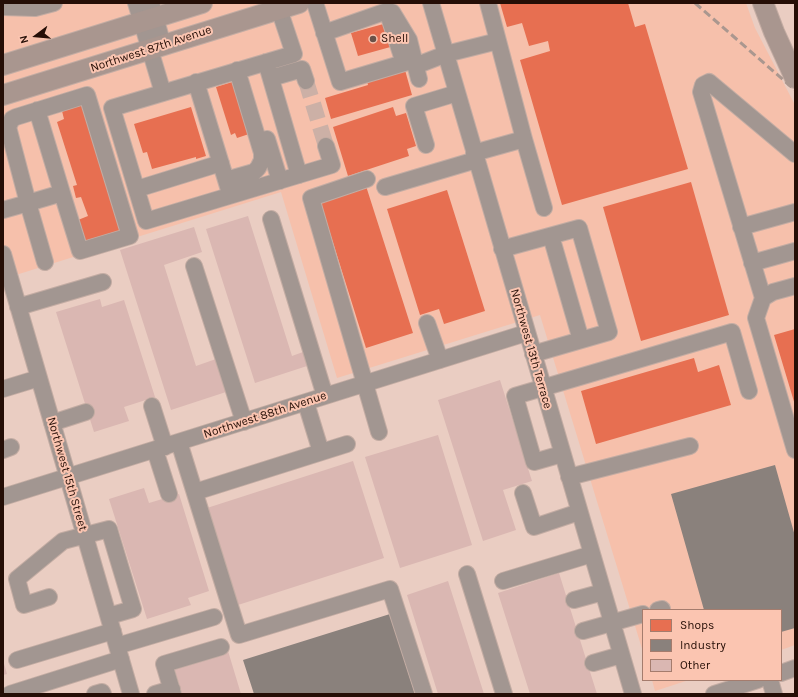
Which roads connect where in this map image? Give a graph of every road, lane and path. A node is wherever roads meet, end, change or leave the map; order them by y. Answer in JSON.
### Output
{"nodes":[{"id":1,"x":54,"y":3,"type":"edge"},
{"id":2,"x":202,"y":3,"type":"edge"},
{"id":3,"x":299,"y":3,"type":"edge"},
{"id":4,"x":315,"y":3,"type":"edge"},
{"id":5,"x":431,"y":3,"type":"edge"},
{"id":6,"x":488,"y":3,"type":"edge"},
{"id":7,"x":762,"y":3,"type":"edge"},
{"id":8,"x":3,"y":7,"type":"edge"},
{"id":9,"x":279,"y":9,"type":"junction"},
{"id":10,"x":369,"y":10,"type":"edge"},
{"id":11,"x":146,"y":11,"type":"edge"},
{"id":12,"x":324,"y":33,"type":"junction"},
{"id":13,"x":498,"y":40,"type":"junction"},
{"id":14,"x":156,"y":47,"type":"junction"},
{"id":15,"x":446,"y":54,"type":"junction"},
{"id":16,"x":266,"y":62,"type":"junction"},
{"id":17,"x":3,"y":65,"type":"edge"},
{"id":18,"x":413,"y":67,"type":"junction"},
{"id":19,"x":241,"y":69,"type":"junction"},
{"id":20,"x":271,"y":78,"type":"junction"},
{"id":21,"x":795,"y":78,"type":"edge"},
{"id":22,"x":306,"y":81,"type":"tunnel mouth"},
{"id":23,"x":196,"y":82,"type":"junction"},
{"id":24,"x":28,"y":87,"type":"junction"},
{"id":25,"x":163,"y":93,"type":"junction"},
{"id":26,"x":457,"y":93,"type":"junction"},
{"id":27,"x":3,"y":95,"type":"edge"},
{"id":28,"x":36,"y":111,"type":"junction"},
{"id":29,"x":524,"y":139,"type":"junction"},
{"id":30,"x":426,"y":145,"type":"dead end"},
{"id":31,"x":326,"y":146,"type":"tunnel mouth"},
{"id":32,"x":795,"y":154,"type":"edge"},
{"id":33,"x":475,"y":156,"type":"junction"},
{"id":34,"x":221,"y":164,"type":"junction"},
{"id":35,"x":299,"y":175,"type":"junction"},
{"id":36,"x":367,"y":179,"type":"dead end"},
{"id":37,"x":280,"y":181,"type":"junction"},
{"id":38,"x":385,"y":187,"type":"dead end"},
{"id":39,"x":228,"y":188,"type":"junction"},
{"id":40,"x":137,"y":189,"type":"junction"},
{"id":41,"x":62,"y":193,"type":"junction"},
{"id":42,"x":28,"y":203,"type":"junction"},
{"id":43,"x":544,"y":208,"type":"dead end"},
{"id":44,"x":3,"y":210,"type":"edge"},
{"id":45,"x":795,"y":212,"type":"edge"},
{"id":46,"x":271,"y":219,"type":"dead end"},
{"id":47,"x":741,"y":227,"type":"junction"},
{"id":48,"x":551,"y":236,"type":"junction"},
{"id":49,"x":502,"y":249,"type":"junction"},
{"id":50,"x":795,"y":251,"type":"edge"},
{"id":51,"x":3,"y":254,"type":"edge"},
{"id":52,"x":45,"y":262,"type":"dead end"},
{"id":53,"x":752,"y":263,"type":"junction"},
{"id":54,"x":194,"y":266,"type":"dead end"},
{"id":55,"x":103,"y":282,"type":"dead end"},
{"id":56,"x":795,"y":286,"type":"edge"},
{"id":57,"x":762,"y":298,"type":"junction"},
{"id":58,"x":18,"y":307,"type":"junction"},
{"id":59,"x":427,"y":323,"type":"dead end"},
{"id":60,"x":526,"y":333,"type":"junction"},
{"id":61,"x":581,"y":340,"type":"junction"},
{"id":62,"x":533,"y":354,"type":"junction"},
{"id":63,"x":440,"y":360,"type":"junction"},
{"id":64,"x":39,"y":378,"type":"junction"},
{"id":65,"x":364,"y":384,"type":"junction"},
{"id":66,"x":543,"y":388,"type":"junction"},
{"id":67,"x":3,"y":389,"type":"edge"},
{"id":68,"x":749,"y":391,"type":"dead end"},
{"id":69,"x":325,"y":396,"type":"junction"},
{"id":70,"x":306,"y":403,"type":"junction"},
{"id":71,"x":152,"y":406,"type":"dead end"},
{"id":72,"x":86,"y":412,"type":"dead end"},
{"id":73,"x":244,"y":422,"type":"junction"},
{"id":74,"x":52,"y":423,"type":"junction"},
{"id":75,"x":379,"y":432,"type":"dead end"},
{"id":76,"x":347,"y":444,"type":"dead end"},
{"id":77,"x":167,"y":446,"type":"junction"},
{"id":78,"x":690,"y":446,"type":"dead end"},
{"id":79,"x":795,"y":450,"type":"edge"},
{"id":80,"x":321,"y":452,"type":"junction"},
{"id":81,"x":562,"y":454,"type":"junction"},
{"id":82,"x":68,"y":477,"type":"junction"},
{"id":83,"x":569,"y":478,"type":"junction"},
{"id":84,"x":195,"y":492,"type":"junction"},
{"id":85,"x":523,"y":493,"type":"dead end"},
{"id":86,"x":168,"y":494,"type":"dead end"},
{"id":87,"x":3,"y":497,"type":"edge"},
{"id":88,"x":579,"y":512,"type":"junction"},
{"id":89,"x":85,"y":535,"type":"junction"},
{"id":90,"x":592,"y":554,"type":"junction"},
{"id":91,"x":467,"y":574,"type":"dead end"},
{"id":92,"x":503,"y":581,"type":"dead end"},
{"id":93,"x":603,"y":592,"type":"junction"},
{"id":94,"x":49,"y":597,"type":"dead end"},
{"id":95,"x":574,"y":600,"type":"dead end"},
{"id":96,"x":642,"y":614,"type":"edge"},
{"id":97,"x":214,"y":617,"type":"dead end"},
{"id":98,"x":612,"y":623,"type":"junction"},
{"id":99,"x":111,"y":624,"type":"junction"},
{"id":100,"x":583,"y":631,"type":"dead end"},
{"id":101,"x":221,"y":646,"type":"dead end"},
{"id":102,"x":119,"y":653,"type":"junction"},
{"id":103,"x":621,"y":655,"type":"junction"},
{"id":104,"x":17,"y":660,"type":"dead end"},
{"id":105,"x":593,"y":663,"type":"dead end"},
{"id":106,"x":795,"y":668,"type":"edge"},
{"id":107,"x":782,"y":673,"type":"edge"},
{"id":108,"x":755,"y":681,"type":"edge"},
{"id":109,"x":770,"y":681,"type":"edge"},
{"id":110,"x":173,"y":692,"type":"edge"},
{"id":111,"x":10,"y":694,"type":"edge"},
{"id":112,"x":95,"y":694,"type":"edge"},
{"id":113,"x":103,"y":694,"type":"edge"},
{"id":114,"x":130,"y":694,"type":"edge"},
{"id":115,"x":155,"y":694,"type":"edge"},
{"id":116,"x":424,"y":694,"type":"edge"},
{"id":117,"x":504,"y":694,"type":"edge"},
{"id":118,"x":633,"y":694,"type":"edge"},
{"id":119,"x":714,"y":694,"type":"edge"},
{"id":120,"x":774,"y":694,"type":"edge"}],
"edges":[{"from":1,"to":8,"type":"street"},
{"from":2,"to":11,"type":"main road"},
{"from":3,"to":9,"type":"main road","name":"Northwest 87th Avenue"},
{"from":4,"to":12,"type":"street"},
{"from":5,"to":15,"type":"street","name":"Northwest 13th Terrace"},
{"from":6,"to":13,"type":"street"},
{"from":7,"to":21,"type":"main road"},
{"from":9,"to":14,"type":"main road","name":"Northwest 87th Avenue"},
{"from":9,"to":16,"type":"street"},
{"from":10,"to":12,"type":"street"},
{"from":10,"to":18,"type":"street"},
{"from":11,"to":14,"type":"street"},
{"from":11,"to":17,"type":"main road"},
{"from":12,"to":18,"type":"street"},
{"from":13,"to":15,"type":"street"},
{"from":13,"to":29,"type":"street"},
{"from":14,"to":24,"type":"main road","name":"Northwest 87th Avenue"},
{"from":14,"to":25,"type":"street"},
{"from":15,"to":18,"type":"street"},
{"from":15,"to":26,"type":"street","name":"Northwest 13th Terrace"},
{"from":16,"to":19,"type":"street"},
{"from":16,"to":20,"type":"street"},
{"from":19,"to":23,"type":"street"},
{"from":19,"to":37,"type":"street"},
{"from":19,"to":39,"type":"street"},
{"from":20,"to":22,"type":"street"},
{"from":20,"to":35,"type":"street"},
{"from":23,"to":25,"type":"street"},
{"from":23,"to":34,"type":"street"},
{"from":24,"to":27,"type":"main road","name":"Northwest 87th Avenue"},
{"from":24,"to":28,"type":"street"},
{"from":25,"to":40,"type":"street"},
{"from":26,"to":30,"type":"street"},
{"from":26,"to":33,"type":"street","name":"Northwest 13th Terrace"},
{"from":28,"to":41,"type":"street"},
{"from":28,"to":41,"type":"street"},
{"from":28,"to":42,"type":"street"},
{"from":29,"to":33,"type":"street"},
{"from":29,"to":43,"type":"street"},
{"from":31,"to":35,"type":"street"},
{"from":32,"to":47,"type":"street"},
{"from":33,"to":38,"type":"street"},
{"from":33,"to":49,"type":"street","name":"Northwest 13th Terrace"},
{"from":34,"to":39,"type":"street"},
{"from":34,"to":40,"type":"street"},
{"from":35,"to":37,"type":"street"},
{"from":36,"to":65,"type":"street"},
{"from":37,"to":39,"type":"street"},
{"from":39,"to":40,"type":"street"},
{"from":41,"to":42,"type":"street"},
{"from":42,"to":44,"type":"street"},
{"from":42,"to":52,"type":"street"},
{"from":45,"to":47,"type":"street"},
{"from":46,"to":69,"type":"street"},
{"from":47,"to":53,"type":"street"},
{"from":48,"to":49,"type":"street"},
{"from":48,"to":61,"type":"street"},
{"from":48,"to":61,"type":"street"},
{"from":49,"to":60,"type":"street","name":"Northwest 13th Terrace"},
{"from":50,"to":53,"type":"street"},
{"from":51,"to":58,"type":"street","name":"Northwest 15th Street"},
{"from":53,"to":57,"type":"street"},
{"from":54,"to":73,"type":"street"},
{"from":55,"to":58,"type":"street"},
{"from":56,"to":57,"type":"street"},
{"from":57,"to":79,"type":"street"},
{"from":58,"to":64,"type":"street","name":"Northwest 15th Street"},
{"from":59,"to":63,"type":"street"},
{"from":60,"to":62,"type":"street","name":"Northwest 13th Terrace"},
{"from":60,"to":63,"type":"street","name":"Northwest 88th Avenue"},
{"from":61,"to":62,"type":"street"},
{"from":62,"to":66,"type":"street","name":"Northwest 13th Terrace"},
{"from":63,"to":65,"type":"street","name":"Northwest 88th Avenue"},
{"from":64,"to":67,"type":"street"},
{"from":64,"to":74,"type":"street","name":"Northwest 15th Street"},
{"from":65,"to":69,"type":"street","name":"Northwest 88th Avenue"},
{"from":65,"to":75,"type":"street"},
{"from":66,"to":68,"type":"street"},
{"from":66,"to":81,"type":"street","name":"Northwest 13th Terrace"},
{"from":66,"to":81,"type":"street"},
{"from":69,"to":70,"type":"street","name":"Northwest 88th Avenue"},
{"from":70,"to":73,"type":"street","name":"Northwest 88th Avenue"},
{"from":70,"to":80,"type":"street"},
{"from":71,"to":77,"type":"street"},
{"from":72,"to":74,"type":"street"},
{"from":73,"to":77,"type":"street","name":"Northwest 88th Avenue"},
{"from":74,"to":82,"type":"street","name":"Northwest 15th Street"},
{"from":76,"to":80,"type":"street"},
{"from":77,"to":82,"type":"street","name":"Northwest 88th Avenue"},
{"from":77,"to":84,"type":"street"},
{"from":77,"to":86,"type":"street"},
{"from":78,"to":83,"type":"street"},
{"from":80,"to":84,"type":"street"},
{"from":81,"to":83,"type":"street","name":"Northwest 13th Terrace"},
{"from":82,"to":87,"type":"street","name":"Northwest 88th Avenue"},
{"from":82,"to":89,"type":"street","name":"Northwest 15th Street"},
{"from":83,"to":88,"type":"street","name":"Northwest 13th Terrace"},
{"from":84,"to":116,"type":"street"},
{"from":85,"to":88,"type":"street"},
{"from":88,"to":90,"type":"street","name":"Northwest 13th Terrace"},
{"from":89,"to":94,"type":"street"},
{"from":89,"to":99,"type":"street","name":"Northwest 15th Street"},
{"from":89,"to":99,"type":"street"},
{"from":90,"to":92,"type":"street"},
{"from":90,"to":93,"type":"street","name":"Northwest 13th Terrace"},
{"from":91,"to":117,"type":"street"},
{"from":93,"to":95,"type":"street"},
{"from":93,"to":98,"type":"street","name":"Northwest 13th Terrace"},
{"from":96,"to":98,"type":"street"},
{"from":97,"to":102,"type":"street"},
{"from":98,"to":100,"type":"street"},
{"from":98,"to":103,"type":"street","name":"Northwest 13th Terrace"},
{"from":99,"to":102,"type":"street","name":"Northwest 15th Street"},
{"from":99,"to":104,"type":"street"},
{"from":101,"to":110,"type":"street"},
{"from":102,"to":111,"type":"street"},
{"from":102,"to":114,"type":"street","name":"Northwest 15th Street"},
{"from":103,"to":105,"type":"street"},
{"from":103,"to":118,"type":"street","name":"Northwest 13th Terrace"},
{"from":106,"to":107,"type":"street"},
{"from":108,"to":119,"type":"street"},
{"from":109,"to":120,"type":"street"},
{"from":110,"to":115,"type":"street"},
{"from":112,"to":113,"type":"street"}]}
